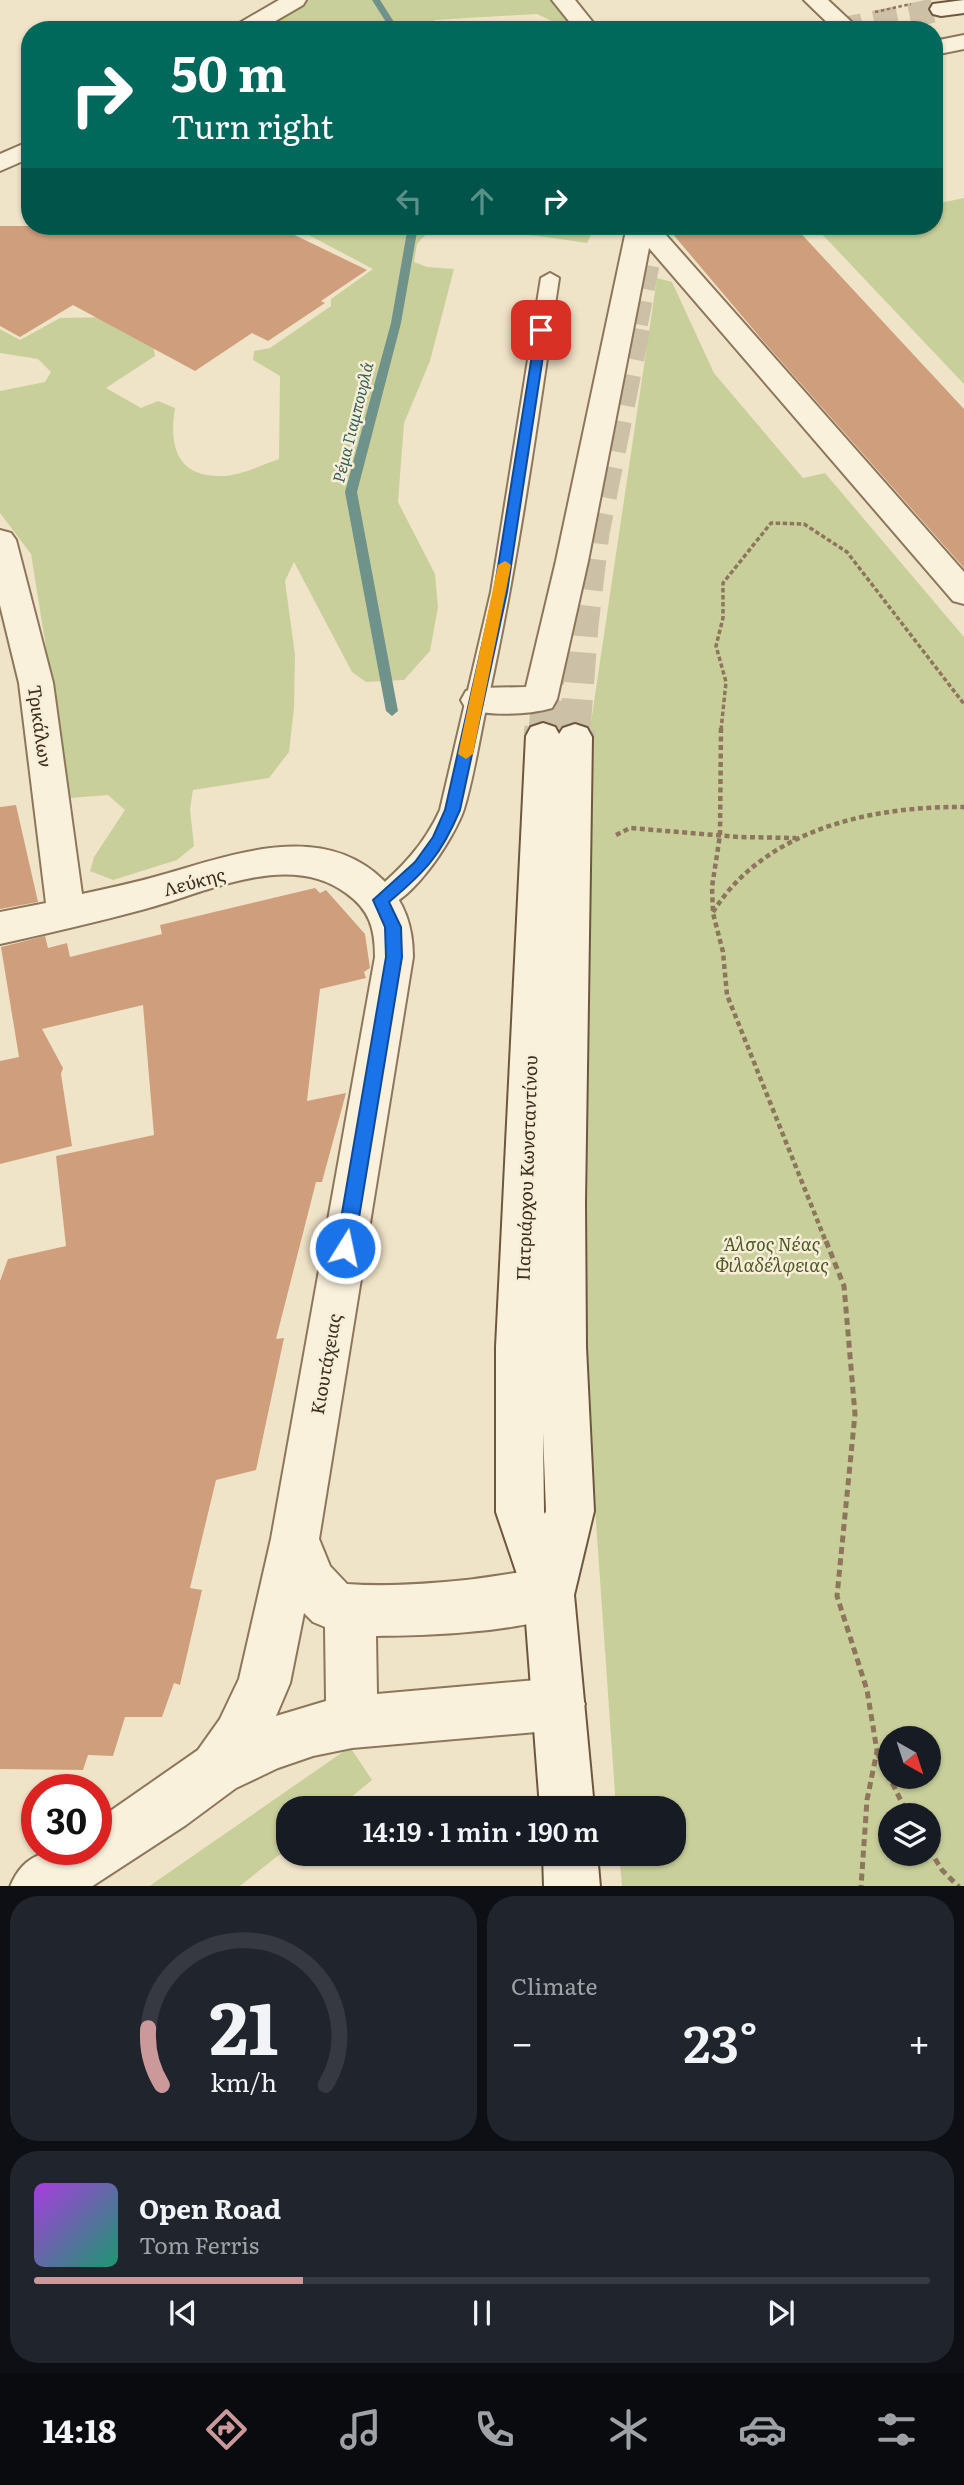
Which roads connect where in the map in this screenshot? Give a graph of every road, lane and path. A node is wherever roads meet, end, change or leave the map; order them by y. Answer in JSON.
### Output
{"nodes":[{"id":1,"x":295,"y":0,"type":"edge"},
{"id":2,"x":563,"y":0,"type":"edge"},
{"id":3,"x":815,"y":0,"type":"edge"},
{"id":4,"x":917,"y":2,"type":"dead end"},
{"id":5,"x":259,"y":21,"type":"edge"},
{"id":6,"x":580,"y":21,"type":"edge"},
{"id":7,"x":839,"y":21,"type":"edge"},
{"id":8,"x":856,"y":21,"type":"edge"},
{"id":9,"x":964,"y":42,"type":"edge"},
{"id":10,"x":943,"y":46,"type":"tunnel mouth"},
{"id":11,"x":640,"y":235,"type":"edge"},
{"id":12,"x":650,"y":235,"type":"edge"},
{"id":13,"x":550,"y":278,"type":"dead end"},
{"id":14,"x":0,"y":540,"type":"edge"},
{"id":15,"x":964,"y":593,"type":"edge"},
{"id":16,"x":478,"y":700,"type":"junction"},
{"id":17,"x":964,"y":704,"type":"edge"},
{"id":18,"x":559,"y":736,"type":"tunnel mouth"},
{"id":19,"x":964,"y":807,"type":"edge"},
{"id":20,"x":720,"y":835,"type":"junction"},
{"id":21,"x":614,"y":837,"type":"dead end"},
{"id":22,"x":796,"y":838,"type":"junction"},
{"id":23,"x":380,"y":900,"type":"junction"},
{"id":24,"x":713,"y":913,"type":"junction"},
{"id":25,"x":66,"y":915,"type":"junction"},
{"id":26,"x":0,"y":928,"type":"edge"},
{"id":27,"x":295,"y":1539,"type":"junction"},
{"id":28,"x":550,"y":1595,"type":"junction"},
{"id":29,"x":350,"y":1611,"type":"junction"},
{"id":30,"x":559,"y":1704,"type":"junction"},
{"id":31,"x":352,"y":1722,"type":"junction"},
{"id":32,"x":877,"y":1751,"type":"junction"},
{"id":33,"x":217,"y":1769,"type":"junction"},
{"id":34,"x":566,"y":1796,"type":"edge"},
{"id":35,"x":902,"y":1803,"type":"edge"},
{"id":36,"x":571,"y":1866,"type":"edge"},
{"id":37,"x":940,"y":1866,"type":"edge"},
{"id":38,"x":37,"y":1886,"type":"edge"},
{"id":39,"x":572,"y":1886,"type":"edge"},
{"id":40,"x":861,"y":1886,"type":"edge"},
{"id":41,"x":959,"y":1886,"type":"edge"}],
"edges":[{"from":1,"to":5,"type":"street"},
{"from":2,"to":6,"type":"street"},
{"from":3,"to":7,"type":"street"},
{"from":4,"to":8,"type":"path"},
{"from":9,"to":10,"type":"street"},
{"from":11,"to":16,"type":"street"},
{"from":12,"to":15,"type":"street"},
{"from":13,"to":16,"type":"lane"},
{"from":14,"to":25,"type":"street","name":"Τρικάλων"},
{"from":16,"to":23,"type":"lane"},
{"from":17,"to":20,"type":"path"},
{"from":18,"to":28,"type":"street","name":"Πατριάρχου Κωνσταντίνου"},
{"from":19,"to":22,"type":"path"},
{"from":20,"to":21,"type":"path"},
{"from":20,"to":22,"type":"path"},
{"from":20,"to":24,"type":"path"},
{"from":22,"to":24,"type":"path"},
{"from":23,"to":25,"type":"street","name":"Λεύκης"},
{"from":23,"to":27,"type":"street","name":"Κιουτάχειας"},
{"from":24,"to":32,"type":"path"},
{"from":25,"to":26,"type":"street","name":"Λεύκης"},
{"from":27,"to":29,"type":"street","name":"Κιουτάχειας"},
{"from":27,"to":33,"type":"street","name":"Κιουτάχειας"},
{"from":28,"to":29,"type":"street"},
{"from":28,"to":30,"type":"street","name":"Πατριάρχου Κωνσταντίνου"},
{"from":29,"to":31,"type":"street"},
{"from":30,"to":31,"type":"street","name":"Κιουτάχειας"},
{"from":30,"to":34,"type":"street","name":"Πατριάρχου Κωνσταντίνου"},
{"from":31,"to":33,"type":"street","name":"Κιουτάχειας"},
{"from":32,"to":35,"type":"path"},
{"from":32,"to":40,"type":"path"},
{"from":33,"to":38,"type":"street","name":"Κιουτάχειας"},
{"from":36,"to":39,"type":"street"},
{"from":37,"to":41,"type":"path"}]}
